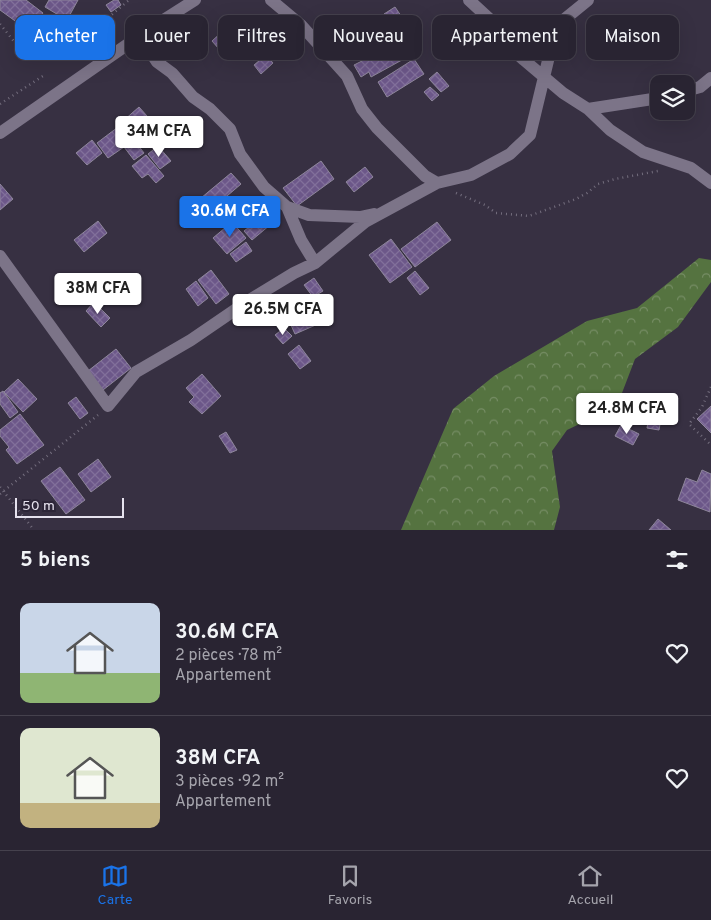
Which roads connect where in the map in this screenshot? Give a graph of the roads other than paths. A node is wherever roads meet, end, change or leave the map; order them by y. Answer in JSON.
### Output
{"nodes":[{"id":1,"x":195,"y":0,"type":"edge"},
{"id":2,"x":271,"y":0,"type":"edge"},
{"id":3,"x":469,"y":0,"type":"edge"},
{"id":4,"x":588,"y":0,"type":"edge"},
{"id":5,"x":172,"y":15,"type":"edge"},
{"id":6,"x":125,"y":46,"type":"edge"},
{"id":7,"x":157,"y":60,"type":"edge"},
{"id":8,"x":544,"y":77,"type":"junction"},
{"id":9,"x":711,"y":78,"type":"edge"},
{"id":10,"x":695,"y":88,"type":"edge"},
{"id":11,"x":650,"y":99,"type":"edge"},
{"id":12,"x":588,"y":109,"type":"junction"},
{"id":13,"x":0,"y":134,"type":"edge"},
{"id":14,"x":438,"y":183,"type":"junction"},
{"id":15,"x":711,"y":183,"type":"edge"},
{"id":16,"x":288,"y":207,"type":"junction"},
{"id":17,"x":389,"y":210,"type":"junction"},
{"id":18,"x":0,"y":256,"type":"edge"},
{"id":19,"x":315,"y":263,"type":"junction"}],
"edges":[{"from":1,"to":5,"type":"street"},
{"from":2,"to":14,"type":"street"},
{"from":3,"to":8,"type":"street"},
{"from":4,"to":8,"type":"street"},
{"from":6,"to":13,"type":"street"},
{"from":7,"to":16,"type":"street"},
{"from":8,"to":12,"type":"street"},
{"from":8,"to":14,"type":"street"},
{"from":9,"to":10,"type":"street"},
{"from":11,"to":12,"type":"street"},
{"from":12,"to":15,"type":"street"},
{"from":14,"to":17,"type":"street"},
{"from":16,"to":17,"type":"street"},
{"from":16,"to":19,"type":"street"},
{"from":17,"to":19,"type":"street"},
{"from":18,"to":19,"type":"street"}]}
